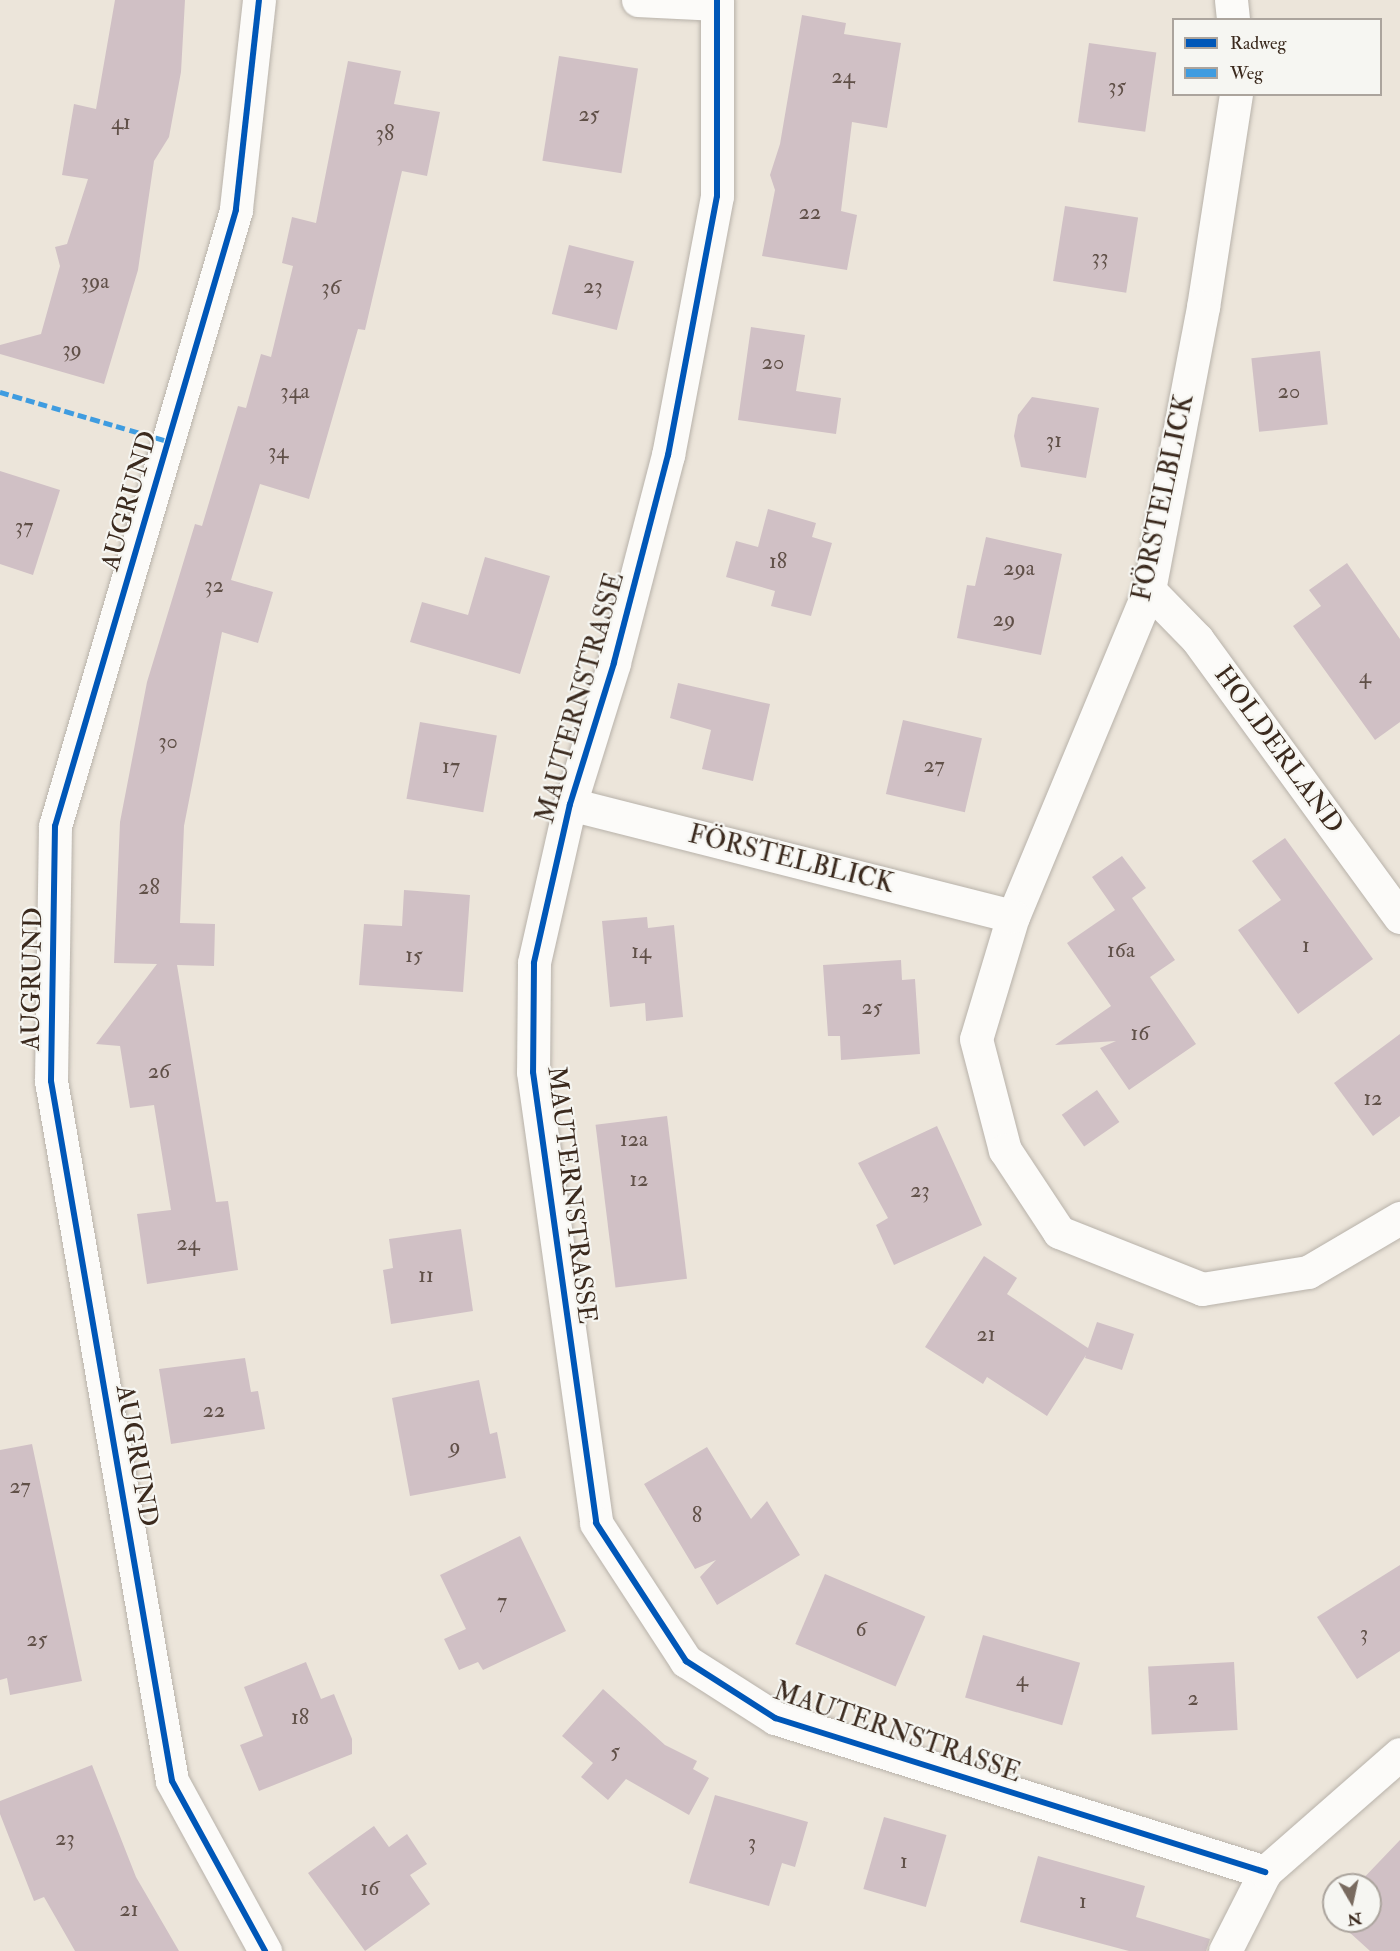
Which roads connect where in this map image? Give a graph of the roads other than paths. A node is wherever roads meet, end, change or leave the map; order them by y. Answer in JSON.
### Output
{"nodes":[{"id":1,"x":259,"y":0,"type":"edge"},
{"id":2,"x":638,"y":0,"type":"edge"},
{"id":3,"x":1231,"y":0,"type":"edge"},
{"id":4,"x":717,"y":2,"type":"edge"},
{"id":5,"x":1233,"y":18,"type":"edge"},
{"id":6,"x":1236,"y":96,"type":"edge"},
{"id":7,"x":1149,"y":590,"type":"junction"},
{"id":8,"x":570,"y":804,"type":"junction"},
{"id":9,"x":1012,"y":916,"type":"junction"},
{"id":10,"x":1400,"y":916,"type":"edge"},
{"id":11,"x":1400,"y":1218,"type":"edge"},
{"id":12,"x":1400,"y":1754,"type":"edge"},
{"id":13,"x":1265,"y":1872,"type":"junction"},
{"id":14,"x":265,"y":1951,"type":"edge"},
{"id":15,"x":1225,"y":1951,"type":"edge"}],
"edges":[{"from":1,"to":14,"type":"street","name":"AUGRUND"},
{"from":2,"to":4,"type":"street","name":"MAUTERNSTRASSE"},
{"from":3,"to":5,"type":"street"},
{"from":4,"to":8,"type":"street","name":"MAUTERNSTRASSE"},
{"from":6,"to":7,"type":"street","name":"FÖRSTELBLICK"},
{"from":7,"to":9,"type":"street","name":"FÖRSTELBLICK"},
{"from":7,"to":10,"type":"street","name":"HOLDERLAND"},
{"from":8,"to":9,"type":"street","name":"FÖRSTELBLICK"},
{"from":8,"to":13,"type":"street","name":"MAUTERNSTRASSE"},
{"from":9,"to":11,"type":"street","name":"FÖRSTELBLICK"},
{"from":12,"to":13,"type":"street"},
{"from":13,"to":15,"type":"street"}]}
